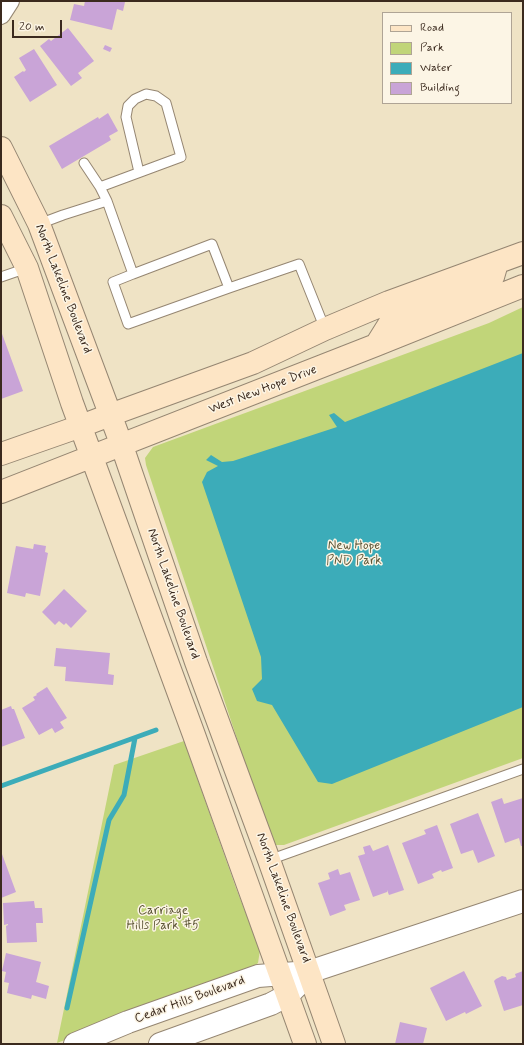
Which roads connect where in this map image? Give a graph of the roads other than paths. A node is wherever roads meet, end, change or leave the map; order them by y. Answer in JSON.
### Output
{"nodes":[{"id":1,"x":10,"y":1,"type":"edge"},
{"id":2,"x":1,"y":15,"type":"edge"},
{"id":3,"x":1,"y":148,"type":"edge"},
{"id":4,"x":84,"y":163,"type":"dead end"},
{"id":5,"x":139,"y":172,"type":"junction"},
{"id":6,"x":100,"y":186,"type":"junction"},
{"id":7,"x":107,"y":201,"type":"junction"},
{"id":8,"x":1,"y":216,"type":"edge"},
{"id":9,"x":39,"y":224,"type":"junction"},
{"id":10,"x":523,"y":253,"type":"edge"},
{"id":11,"x":497,"y":263,"type":"junction"},
{"id":12,"x":27,"y":268,"type":"junction"},
{"id":13,"x":133,"y":274,"type":"junction"},
{"id":14,"x":1,"y":276,"type":"edge"},
{"id":15,"x":523,"y":286,"type":"edge"},
{"id":16,"x":229,"y":288,"type":"junction"},
{"id":17,"x":325,"y":329,"type":"junction"},
{"id":18,"x":376,"y":345,"type":"junction"},
{"id":19,"x":110,"y":414,"type":"junction"},
{"id":20,"x":81,"y":426,"type":"junction"},
{"id":21,"x":122,"y":446,"type":"junction"},
{"id":22,"x":1,"y":454,"type":"edge"},
{"id":23,"x":93,"y":457,"type":"junction"},
{"id":24,"x":1,"y":492,"type":"edge"},
{"id":25,"x":523,"y":769,"type":"edge"},
{"id":26,"x":269,"y":860,"type":"junction"},
{"id":27,"x":523,"y":901,"type":"edge"},
{"id":28,"x":309,"y":972,"type":"junction"},
{"id":29,"x":281,"y":974,"type":"junction"},
{"id":30,"x":288,"y":995,"type":"junction"},
{"id":31,"x":75,"y":1044,"type":"edge"},
{"id":32,"x":160,"y":1044,"type":"edge"},
{"id":33,"x":306,"y":1044,"type":"edge"},
{"id":34,"x":334,"y":1044,"type":"edge"}],
"edges":[{"from":1,"to":2,"type":"street"},
{"from":3,"to":9,"type":"main road","name":"North Lakeline Boulevard"},
{"from":4,"to":6,"type":"lane"},
{"from":5,"to":5,"type":"lane"},
{"from":5,"to":6,"type":"lane"},
{"from":6,"to":7,"type":"lane"},
{"from":7,"to":9,"type":"lane"},
{"from":7,"to":13,"type":"lane"},
{"from":8,"to":12,"type":"main road","name":"North Lakeline Boulevard"},
{"from":9,"to":19,"type":"main road","name":"North Lakeline Boulevard"},
{"from":10,"to":11,"type":"main road"},
{"from":11,"to":17,"type":"main road"},
{"from":11,"to":18,"type":"main road"},
{"from":12,"to":14,"type":"lane"},
{"from":12,"to":20,"type":"main road","name":"North Lakeline Boulevard"},
{"from":13,"to":16,"type":"lane"},
{"from":13,"to":16,"type":"lane"},
{"from":15,"to":18,"type":"main road","name":"West New Hope Drive"},
{"from":16,"to":17,"type":"lane"},
{"from":17,"to":19,"type":"main road"},
{"from":18,"to":21,"type":"main road","name":"West New Hope Drive"},
{"from":19,"to":20,"type":"main road"},
{"from":19,"to":21,"type":"main road","name":"North Lakeline Boulevard"},
{"from":20,"to":22,"type":"main road"},
{"from":20,"to":23,"type":"main road","name":"North Lakeline Boulevard"},
{"from":21,"to":23,"type":"main road","name":"West New Hope Drive"},
{"from":21,"to":26,"type":"main road","name":"North Lakeline Boulevard"},
{"from":23,"to":24,"type":"main road","name":"West New Hope Drive"},
{"from":23,"to":29,"type":"main road","name":"North Lakeline Boulevard"},
{"from":25,"to":26,"type":"lane"},
{"from":26,"to":28,"type":"main road","name":"North Lakeline Boulevard"},
{"from":27,"to":28,"type":"street","name":"Cedar Hills Boulevard"},
{"from":28,"to":29,"type":"street","name":"Cedar Hills Boulevard"},
{"from":28,"to":30,"type":"street","name":"Cedar Hills Boulevard"},
{"from":28,"to":34,"type":"main road","name":"North Lakeline Boulevard"},
{"from":29,"to":30,"type":"main road","name":"North Lakeline Boulevard"},
{"from":29,"to":31,"type":"street","name":"Cedar Hills Boulevard"},
{"from":30,"to":32,"type":"street","name":"Cedar Hills Boulevard"},
{"from":30,"to":33,"type":"main road","name":"North Lakeline Boulevard"}]}
